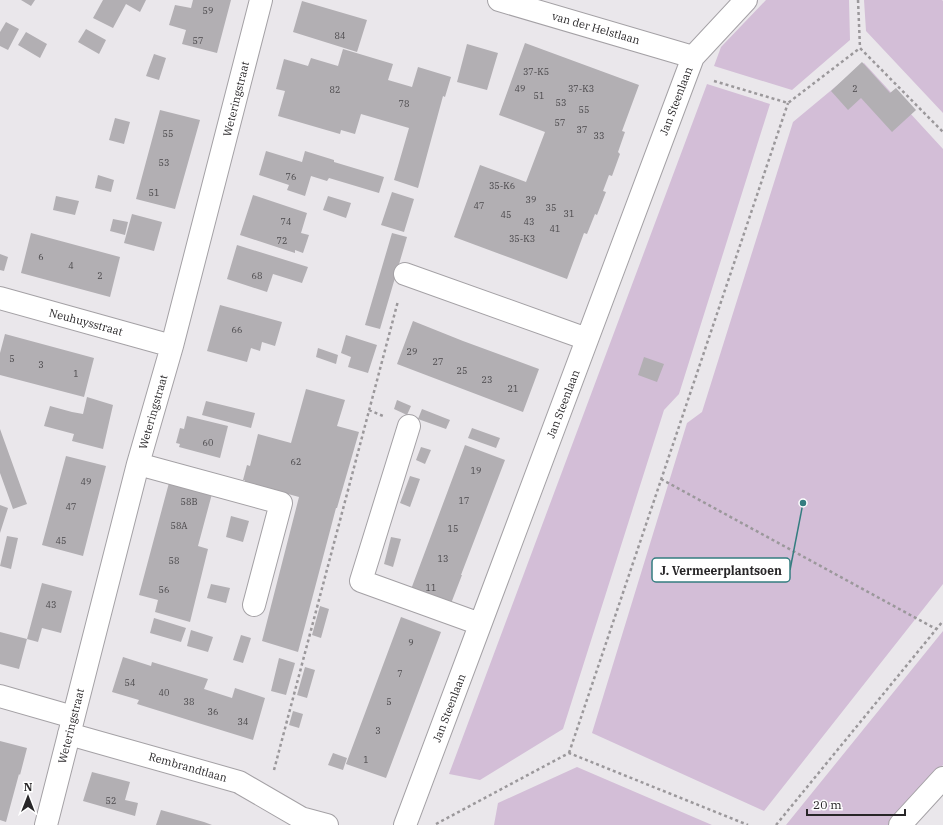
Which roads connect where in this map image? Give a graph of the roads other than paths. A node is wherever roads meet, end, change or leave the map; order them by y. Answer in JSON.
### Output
{"nodes":[{"id":1,"x":261,"y":0,"type":"edge"},
{"id":2,"x":499,"y":0,"type":"edge"},
{"id":3,"x":746,"y":0,"type":"edge"},
{"id":4,"x":690,"y":65,"type":"junction"},
{"id":5,"x":405,"y":274,"type":"road end"},
{"id":6,"x":0,"y":298,"type":"edge"},
{"id":7,"x":587,"y":339,"type":"junction"},
{"id":8,"x":172,"y":346,"type":"junction"},
{"id":9,"x":409,"y":426,"type":"dead end"},
{"id":10,"x":138,"y":464,"type":"junction"},
{"id":11,"x":254,"y":605,"type":"dead end"},
{"id":12,"x":480,"y":624,"type":"junction"},
{"id":13,"x":0,"y":696,"type":"edge"},
{"id":14,"x":71,"y":725,"type":"junction"},
{"id":15,"x":943,"y":778,"type":"edge"},
{"id":16,"x":300,"y":821,"type":"edge"},
{"id":17,"x":46,"y":825,"type":"edge"},
{"id":18,"x":327,"y":825,"type":"edge"},
{"id":19,"x":406,"y":825,"type":"edge"},
{"id":20,"x":900,"y":825,"type":"edge"}],
"edges":[{"from":1,"to":8,"type":"street","name":"Weteringstraat"},
{"from":2,"to":4,"type":"street","name":"van der Helstlaan"},
{"from":3,"to":4,"type":"street","name":"Jan Steenlaan"},
{"from":4,"to":7,"type":"street","name":"Jan Steenlaan"},
{"from":5,"to":7,"type":"street"},
{"from":6,"to":8,"type":"street","name":"Neuhuysstraat"},
{"from":7,"to":12,"type":"street","name":"Jan Steenlaan"},
{"from":8,"to":10,"type":"street","name":"Weteringstraat"},
{"from":9,"to":12,"type":"street"},
{"from":10,"to":11,"type":"street"},
{"from":10,"to":14,"type":"street","name":"Weteringstraat"},
{"from":12,"to":19,"type":"street","name":"Jan Steenlaan"},
{"from":13,"to":14,"type":"street","name":"Rembrandtlaan"},
{"from":14,"to":16,"type":"street","name":"Rembrandtlaan"},
{"from":14,"to":17,"type":"street","name":"Weteringstraat"},
{"from":15,"to":20,"type":"street"},
{"from":16,"to":18,"type":"street","name":"Rembrandtlaan"}]}
